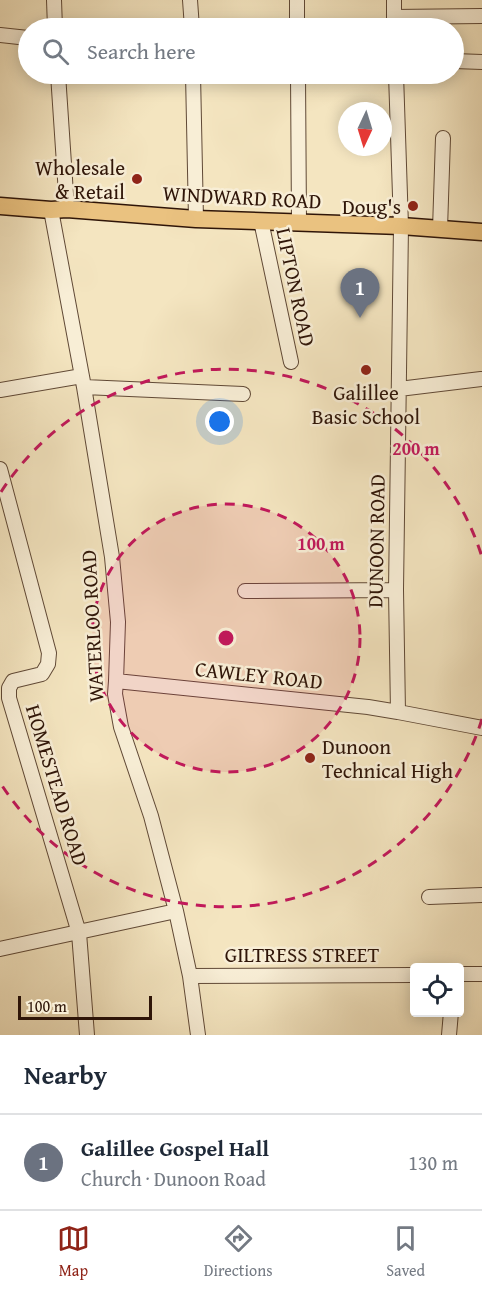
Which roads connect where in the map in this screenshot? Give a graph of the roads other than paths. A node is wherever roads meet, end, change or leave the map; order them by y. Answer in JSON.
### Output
{"nodes":[{"id":1,"x":54,"y":0,"type":"edge"},
{"id":2,"x":190,"y":0,"type":"edge"},
{"id":3,"x":297,"y":0,"type":"edge"},
{"id":4,"x":394,"y":0,"type":"edge"},
{"id":5,"x":482,"y":16,"type":"edge"},
{"id":6,"x":55,"y":18,"type":"edge"},
{"id":7,"x":191,"y":18,"type":"edge"},
{"id":8,"x":297,"y":18,"type":"edge"},
{"id":9,"x":394,"y":18,"type":"edge"},
{"id":10,"x":457,"y":18,"type":"edge"},
{"id":11,"x":0,"y":35,"type":"edge"},
{"id":12,"x":18,"y":37,"type":"edge"},
{"id":13,"x":464,"y":61,"type":"edge"},
{"id":14,"x":482,"y":62,"type":"edge"},
{"id":15,"x":58,"y":84,"type":"edge"},
{"id":16,"x":193,"y":84,"type":"edge"},
{"id":17,"x":298,"y":84,"type":"edge"},
{"id":18,"x":396,"y":84,"type":"edge"},
{"id":19,"x":443,"y":138,"type":"dead end"},
{"id":20,"x":0,"y":206,"type":"edge"},
{"id":21,"x":59,"y":210,"type":"junction"},
{"id":22,"x":196,"y":219,"type":"junction"},
{"id":23,"x":261,"y":221,"type":"junction"},
{"id":24,"x":299,"y":223,"type":"junction"},
{"id":25,"x":400,"y":226,"type":"junction"},
{"id":26,"x":440,"y":229,"type":"junction"},
{"id":27,"x":482,"y":232,"type":"edge"},
{"id":28,"x":291,"y":362,"type":"dead end"},
{"id":29,"x":481,"y":379,"type":"edge"},
{"id":30,"x":83,"y":382,"type":"junction"},
{"id":31,"x":399,"y":389,"type":"junction"},
{"id":32,"x":0,"y":390,"type":"edge"},
{"id":33,"x":243,"y":394,"type":"dead end"},
{"id":34,"x":0,"y":469,"type":"edge"},
{"id":35,"x":396,"y":590,"type":"junction"},
{"id":36,"x":245,"y":591,"type":"dead end"},
{"id":37,"x":116,"y":681,"type":"junction"},
{"id":38,"x":398,"y":712,"type":"junction"},
{"id":39,"x":482,"y":728,"type":"edge"},
{"id":40,"x":482,"y":896,"type":"edge"},
{"id":41,"x":429,"y":897,"type":"dead end"},
{"id":42,"x":176,"y":911,"type":"junction"},
{"id":43,"x":80,"y":933,"type":"junction"},
{"id":44,"x":0,"y":950,"type":"edge"},
{"id":45,"x":464,"y":974,"type":"edge"},
{"id":46,"x":482,"y":974,"type":"edge"},
{"id":47,"x":410,"y":975,"type":"edge"},
{"id":48,"x":190,"y":976,"type":"junction"},
{"id":49,"x":451,"y":1017,"type":"edge"},
{"id":50,"x":87,"y":1035,"type":"edge"},
{"id":51,"x":198,"y":1035,"type":"edge"},
{"id":52,"x":449,"y":1035,"type":"edge"}],
"edges":[{"from":1,"to":6,"type":"street"},
{"from":2,"to":7,"type":"street"},
{"from":3,"to":8,"type":"street"},
{"from":4,"to":9,"type":"street"},
{"from":5,"to":10,"type":"street"},
{"from":11,"to":12,"type":"street"},
{"from":13,"to":14,"type":"street"},
{"from":15,"to":21,"type":"street","name":"WATERLOO ROAD"},
{"from":16,"to":22,"type":"street"},
{"from":17,"to":24,"type":"street"},
{"from":18,"to":25,"type":"street","name":"DUNOON ROAD"},
{"from":19,"to":26,"type":"street"},
{"from":20,"to":21,"type":"main road","name":"WINDWARD ROAD"},
{"from":21,"to":22,"type":"main road","name":"WINDWARD ROAD"},
{"from":21,"to":30,"type":"street","name":"WATERLOO ROAD"},
{"from":22,"to":23,"type":"main road","name":"WINDWARD ROAD"},
{"from":23,"to":24,"type":"main road","name":"WINDWARD ROAD"},
{"from":23,"to":28,"type":"street","name":"LIPTON ROAD"},
{"from":24,"to":25,"type":"main road","name":"WINDWARD ROAD"},
{"from":25,"to":26,"type":"main road","name":"WINDWARD ROAD"},
{"from":25,"to":31,"type":"street","name":"DUNOON ROAD"},
{"from":26,"to":27,"type":"main road","name":"WINDWARD ROAD"},
{"from":29,"to":31,"type":"street"},
{"from":30,"to":32,"type":"street"},
{"from":30,"to":33,"type":"street"},
{"from":30,"to":37,"type":"street","name":"WATERLOO ROAD"},
{"from":31,"to":35,"type":"street","name":"DUNOON ROAD"},
{"from":34,"to":43,"type":"street","name":"HOMESTEAD ROAD"},
{"from":35,"to":36,"type":"street"},
{"from":35,"to":38,"type":"street","name":"DUNOON ROAD"},
{"from":37,"to":38,"type":"street","name":"CAWLEY ROAD"},
{"from":37,"to":42,"type":"street","name":"WATERLOO ROAD"},
{"from":38,"to":39,"type":"street","name":"CAWLEY ROAD"},
{"from":40,"to":41,"type":"street"},
{"from":42,"to":43,"type":"street"},
{"from":42,"to":48,"type":"street","name":"WATERLOO ROAD"},
{"from":43,"to":44,"type":"street"},
{"from":43,"to":50,"type":"street","name":"HOMESTEAD ROAD"},
{"from":45,"to":46,"type":"street"},
{"from":47,"to":48,"type":"street","name":"GILTRESS STREET"},
{"from":48,"to":51,"type":"street","name":"WATERLOO ROAD"},
{"from":49,"to":52,"type":"street"}]}
